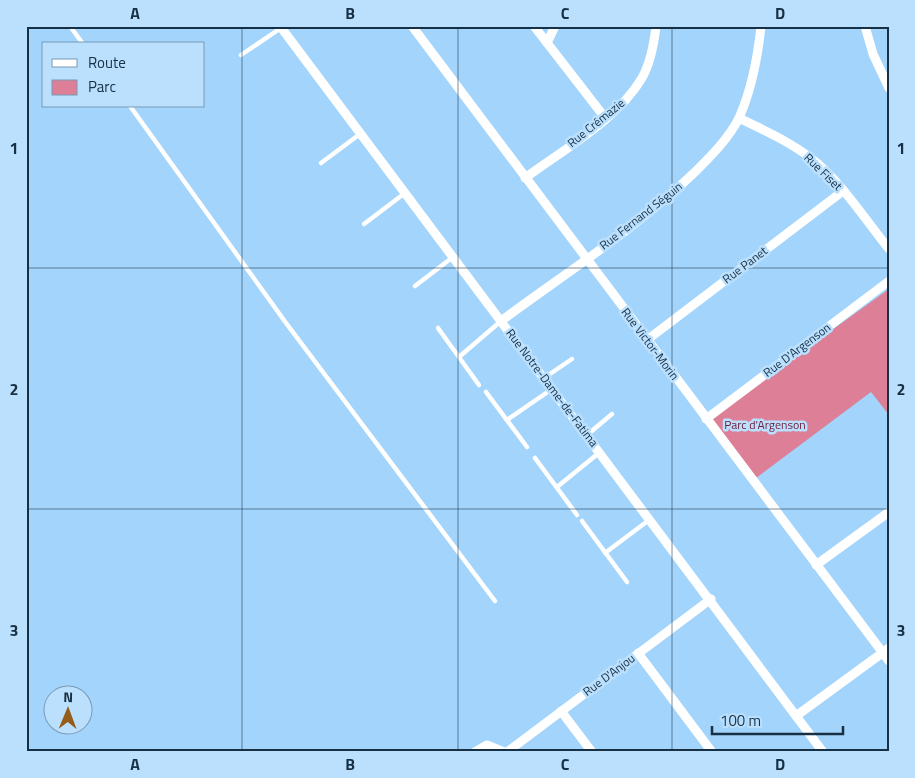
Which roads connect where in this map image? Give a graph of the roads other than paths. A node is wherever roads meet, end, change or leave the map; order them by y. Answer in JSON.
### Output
{"nodes":[{"id":1,"x":70,"y":26,"type":"edge"},
{"id":2,"x":412,"y":26,"type":"edge"},
{"id":3,"x":534,"y":26,"type":"edge"},
{"id":4,"x":555,"y":26,"type":"edge"},
{"id":5,"x":656,"y":26,"type":"edge"},
{"id":6,"x":761,"y":26,"type":"edge"},
{"id":7,"x":865,"y":26,"type":"edge"},
{"id":8,"x":280,"y":27,"type":"edge"},
{"id":9,"x":82,"y":42,"type":"edge"},
{"id":10,"x":547,"y":43,"type":"junction"},
{"id":11,"x":241,"y":55,"type":"dead end"},
{"id":12,"x":889,"y":88,"type":"edge"},
{"id":13,"x":131,"y":108,"type":"edge"},
{"id":14,"x":606,"y":118,"type":"junction"},
{"id":15,"x":739,"y":118,"type":"junction"},
{"id":16,"x":360,"y":134,"type":"junction"},
{"id":17,"x":321,"y":164,"type":"dead end"},
{"id":18,"x":525,"y":178,"type":"junction"},
{"id":19,"x":843,"y":191,"type":"junction"},
{"id":20,"x":405,"y":193,"type":"junction"},
{"id":21,"x":364,"y":224,"type":"dead end"},
{"id":22,"x":889,"y":249,"type":"edge"},
{"id":23,"x":453,"y":257,"type":"junction"},
{"id":24,"x":586,"y":259,"type":"junction"},
{"id":25,"x":889,"y":280,"type":"edge"},
{"id":26,"x":415,"y":286,"type":"dead end"},
{"id":27,"x":501,"y":321,"type":"junction"},
{"id":28,"x":438,"y":328,"type":"dead end"},
{"id":29,"x":647,"y":340,"type":"junction"},
{"id":30,"x":459,"y":357,"type":"junction"},
{"id":31,"x":572,"y":359,"type":"dead end"},
{"id":32,"x":544,"y":378,"type":"junction"},
{"id":33,"x":480,"y":385,"type":"dead end"},
{"id":34,"x":552,"y":389,"type":"junction"},
{"id":35,"x":486,"y":392,"type":"dead end"},
{"id":36,"x":612,"y":414,"type":"dead end"},
{"id":37,"x":706,"y":419,"type":"junction"},
{"id":38,"x":507,"y":420,"type":"junction"},
{"id":39,"x":587,"y":435,"type":"junction"},
{"id":40,"x":527,"y":448,"type":"dead end"},
{"id":41,"x":600,"y":452,"type":"junction"},
{"id":42,"x":535,"y":458,"type":"dead end"},
{"id":43,"x":557,"y":487,"type":"junction"},
{"id":44,"x":889,"y":512,"type":"edge"},
{"id":45,"x":576,"y":515,"type":"dead end"},
{"id":46,"x":651,"y":519,"type":"junction"},
{"id":47,"x":582,"y":521,"type":"dead end"},
{"id":48,"x":606,"y":553,"type":"junction"},
{"id":49,"x":816,"y":565,"type":"junction"},
{"id":50,"x":627,"y":582,"type":"dead end"},
{"id":51,"x":710,"y":599,"type":"junction"},
{"id":52,"x":495,"y":601,"type":"dead end"},
{"id":53,"x":886,"y":650,"type":"edge"},
{"id":54,"x":638,"y":653,"type":"junction"},
{"id":55,"x":889,"y":661,"type":"edge"},
{"id":56,"x":561,"y":711,"type":"junction"},
{"id":57,"x":796,"y":716,"type":"junction"},
{"id":58,"x":475,"y":752,"type":"edge"},
{"id":59,"x":505,"y":752,"type":"edge"},
{"id":60,"x":592,"y":752,"type":"edge"},
{"id":61,"x":712,"y":752,"type":"edge"},
{"id":62,"x":823,"y":752,"type":"edge"}],
"edges":[{"from":1,"to":9,"type":"lane"},
{"from":2,"to":18,"type":"street","name":"Rue Victor-Morin"},
{"from":3,"to":10,"type":"street"},
{"from":4,"to":10,"type":"street"},
{"from":5,"to":14,"type":"street","name":"Rue Crémazie"},
{"from":6,"to":15,"type":"street","name":"Rue Fernand Séguin"},
{"from":7,"to":12,"type":"street"},
{"from":8,"to":11,"type":"lane"},
{"from":8,"to":16,"type":"street","name":"Rue Notre-Dame-de-Fatima"},
{"from":10,"to":14,"type":"street"},
{"from":13,"to":52,"type":"lane"},
{"from":14,"to":18,"type":"street","name":"Rue Crémazie"},
{"from":15,"to":19,"type":"street","name":"Rue Fiset"},
{"from":15,"to":24,"type":"street","name":"Rue Fernand Séguin"},
{"from":16,"to":17,"type":"lane"},
{"from":16,"to":20,"type":"street","name":"Rue Notre-Dame-de-Fatima"},
{"from":18,"to":24,"type":"street","name":"Rue Victor-Morin"},
{"from":19,"to":22,"type":"street","name":"Rue Fiset"},
{"from":19,"to":29,"type":"street","name":"Rue Panet"},
{"from":20,"to":21,"type":"lane"},
{"from":20,"to":23,"type":"street","name":"Rue Notre-Dame-de-Fatima"},
{"from":23,"to":26,"type":"lane"},
{"from":23,"to":27,"type":"street","name":"Rue Notre-Dame-de-Fatima"},
{"from":24,"to":27,"type":"street","name":"Rue Fernand Séguin"},
{"from":24,"to":29,"type":"street","name":"Rue Victor-Morin"},
{"from":25,"to":37,"type":"street","name":"Rue D'Argenson"},
{"from":27,"to":30,"type":"lane"},
{"from":27,"to":32,"type":"street","name":"Rue Notre-Dame-de-Fatima"},
{"from":28,"to":30,"type":"lane"},
{"from":29,"to":37,"type":"street","name":"Rue Victor-Morin"},
{"from":30,"to":33,"type":"lane"},
{"from":31,"to":32,"type":"lane"},
{"from":32,"to":34,"type":"street","name":"Rue Notre-Dame-de-Fatima"},
{"from":34,"to":38,"type":"lane"},
{"from":34,"to":39,"type":"street","name":"Rue Notre-Dame-de-Fatima"},
{"from":35,"to":38,"type":"lane"},
{"from":36,"to":39,"type":"lane"},
{"from":37,"to":49,"type":"street","name":"Rue Victor-Morin"},
{"from":38,"to":40,"type":"lane"},
{"from":39,"to":41,"type":"street","name":"Rue Notre-Dame-de-Fatima"},
{"from":41,"to":43,"type":"lane"},
{"from":41,"to":46,"type":"street","name":"Rue Notre-Dame-de-Fatima"},
{"from":42,"to":43,"type":"lane"},
{"from":43,"to":45,"type":"lane"},
{"from":44,"to":49,"type":"street"},
{"from":46,"to":48,"type":"lane"},
{"from":46,"to":51,"type":"street","name":"Rue Notre-Dame-de-Fatima"},
{"from":47,"to":48,"type":"lane"},
{"from":48,"to":50,"type":"lane"},
{"from":49,"to":53,"type":"street","name":"Rue Victor-Morin"},
{"from":51,"to":54,"type":"street","name":"Rue D'Anjou"},
{"from":51,"to":57,"type":"street","name":"Rue Notre-Dame-de-Fatima"},
{"from":53,"to":55,"type":"street","name":"Rue Victor-Morin"},
{"from":53,"to":57,"type":"street"},
{"from":54,"to":56,"type":"street","name":"Rue D'Anjou"},
{"from":54,"to":61,"type":"street"},
{"from":56,"to":59,"type":"street","name":"Rue D'Anjou"},
{"from":56,"to":60,"type":"street"},
{"from":57,"to":62,"type":"street","name":"Rue Notre-Dame-de-Fatima"},
{"from":58,"to":59,"type":"street"}]}
